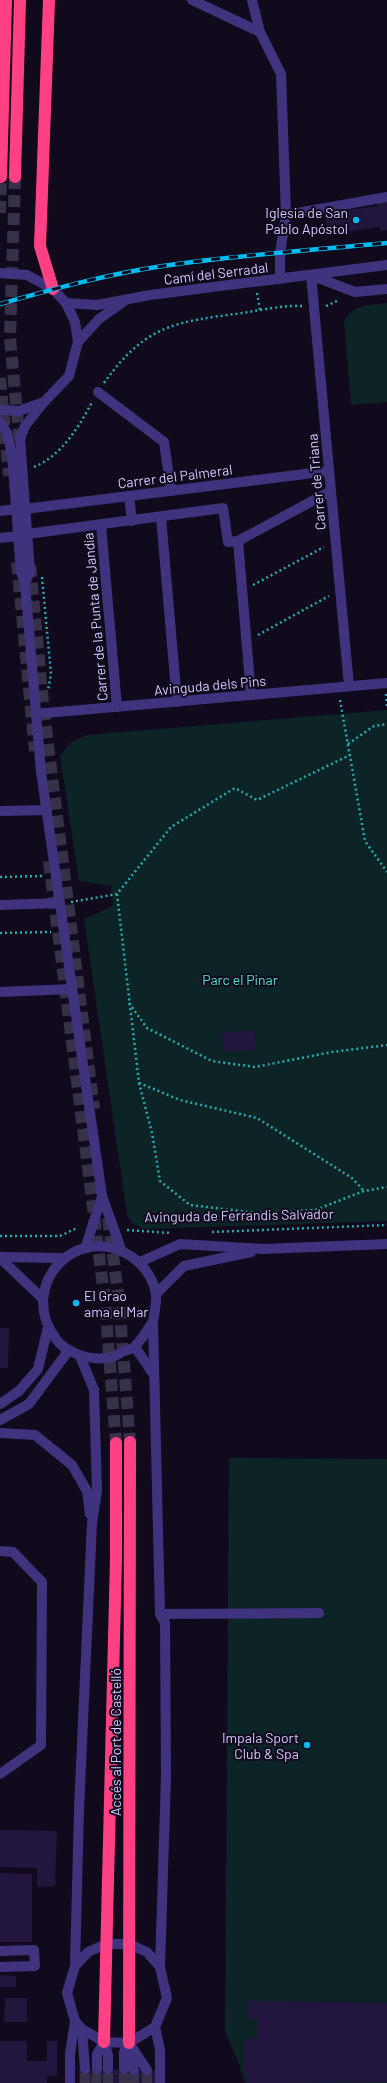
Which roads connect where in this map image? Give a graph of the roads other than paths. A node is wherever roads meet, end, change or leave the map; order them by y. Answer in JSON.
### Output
{"nodes":[{"id":1,"x":6,"y":0,"type":"edge"},
{"id":2,"x":20,"y":0,"type":"edge"},
{"id":3,"x":49,"y":0,"type":"edge"},
{"id":4,"x":192,"y":0,"type":"edge"},
{"id":5,"x":252,"y":0,"type":"edge"},
{"id":6,"x":260,"y":32,"type":"junction"},
{"id":7,"x":1,"y":177,"type":"tunnel mouth"},
{"id":8,"x":15,"y":177,"type":"tunnel mouth"},
{"id":9,"x":387,"y":197,"type":"edge"},
{"id":10,"x":286,"y":215,"type":"junction"},
{"id":11,"x":387,"y":265,"type":"edge"},
{"id":12,"x":0,"y":273,"type":"edge"},
{"id":13,"x":311,"y":275,"type":"junction"},
{"id":14,"x":280,"y":279,"type":"junction"},
{"id":15,"x":53,"y":289,"type":"junction"},
{"id":16,"x":387,"y":289,"type":"edge"},
{"id":17,"x":126,"y":300,"type":"junction"},
{"id":18,"x":66,"y":303,"type":"junction"},
{"id":19,"x":78,"y":342,"type":"junction"},
{"id":20,"x":98,"y":392,"type":"road end"},
{"id":21,"x":44,"y":402,"type":"junction"},
{"id":22,"x":0,"y":410,"type":"edge"},
{"id":23,"x":0,"y":422,"type":"edge"},
{"id":24,"x":329,"y":472,"type":"junction"},
{"id":25,"x":171,"y":491,"type":"junction"},
{"id":26,"x":331,"y":491,"type":"junction"},
{"id":27,"x":129,"y":496,"type":"junction"},
{"id":28,"x":20,"y":509,"type":"junction"},
{"id":29,"x":0,"y":512,"type":"edge"},
{"id":30,"x":161,"y":517,"type":"junction"},
{"id":31,"x":132,"y":521,"type":"junction"},
{"id":32,"x":101,"y":525,"type":"junction"},
{"id":33,"x":22,"y":535,"type":"junction"},
{"id":34,"x":0,"y":538,"type":"edge"},
{"id":35,"x":238,"y":541,"type":"junction"},
{"id":36,"x":387,"y":683,"type":"edge"},
{"id":37,"x":349,"y":686,"type":"junction"},
{"id":38,"x":251,"y":695,"type":"junction"},
{"id":39,"x":177,"y":702,"type":"junction"},
{"id":40,"x":117,"y":707,"type":"junction"},
{"id":41,"x":35,"y":714,"type":"junction"},
{"id":42,"x":47,"y":810,"type":"junction"},
{"id":43,"x":0,"y":811,"type":"edge"},
{"id":44,"x":60,"y":903,"type":"junction"},
{"id":45,"x":0,"y":905,"type":"edge"},
{"id":46,"x":72,"y":989,"type":"junction"},
{"id":47,"x":0,"y":992,"type":"edge"},
{"id":48,"x":102,"y":1196,"type":"junction"},
{"id":49,"x":387,"y":1244,"type":"edge"},
{"id":50,"x":86,"y":1246,"type":"junction"},
{"id":51,"x":121,"y":1249,"type":"junction"},
{"id":52,"x":264,"y":1249,"type":"junction"},
{"id":53,"x":0,"y":1258,"type":"edge"},
{"id":54,"x":63,"y":1258,"type":"junction"},
{"id":55,"x":140,"y":1262,"type":"junction"},
{"id":56,"x":156,"y":1294,"type":"junction"},
{"id":57,"x":42,"y":1298,"type":"junction"},
{"id":58,"x":153,"y":1322,"type":"junction"},
{"id":59,"x":48,"y":1327,"type":"junction"},
{"id":60,"x":135,"y":1347,"type":"junction"},
{"id":61,"x":69,"y":1350,"type":"junction"},
{"id":62,"x":80,"y":1356,"type":"junction"},
{"id":63,"x":154,"y":1375,"type":"junction"},
{"id":64,"x":0,"y":1404,"type":"edge"},
{"id":65,"x":0,"y":1420,"type":"edge"},
{"id":66,"x":0,"y":1433,"type":"edge"},
{"id":67,"x":130,"y":1442,"type":"tunnel mouth"},
{"id":68,"x":116,"y":1443,"type":"tunnel mouth"},
{"id":69,"x":92,"y":1523,"type":"junction"},
{"id":70,"x":0,"y":1551,"type":"edge"},
{"id":71,"x":319,"y":1613,"type":"dead end"},
{"id":72,"x":160,"y":1614,"type":"junction"},
{"id":73,"x":0,"y":1774,"type":"edge"},
{"id":74,"x":106,"y":1944,"type":"junction"},
{"id":75,"x":129,"y":1944,"type":"junction"},
{"id":76,"x":0,"y":1951,"type":"edge"},
{"id":77,"x":75,"y":1966,"type":"junction"},
{"id":78,"x":0,"y":1967,"type":"edge"},
{"id":79,"x":160,"y":1967,"type":"junction"},
{"id":80,"x":75,"y":2021,"type":"junction"},
{"id":81,"x":156,"y":2027,"type":"junction"},
{"id":82,"x":82,"y":2030,"type":"junction"},
{"id":83,"x":104,"y":2042,"type":"junction"},
{"id":84,"x":129,"y":2042,"type":"junction"},
{"id":85,"x":85,"y":2069,"type":"tunnel mouth"},
{"id":86,"x":96,"y":2069,"type":"tunnel mouth"},
{"id":87,"x":108,"y":2069,"type":"tunnel mouth"},
{"id":88,"x":129,"y":2069,"type":"tunnel mouth"},
{"id":89,"x":147,"y":2070,"type":"tunnel mouth"},
{"id":90,"x":70,"y":2083,"type":"edge"},
{"id":91,"x":160,"y":2083,"type":"edge"}],
"edges":[{"from":1,"to":7,"type":"highway"},
{"from":2,"to":8,"type":"highway"},
{"from":3,"to":15,"type":"highway"},
{"from":4,"to":6,"type":"street"},
{"from":5,"to":6,"type":"street"},
{"from":6,"to":10,"type":"street"},
{"from":9,"to":10,"type":"street"},
{"from":10,"to":14,"type":"street"},
{"from":11,"to":13,"type":"street","name":"Camí del Serradal"},
{"from":12,"to":15,"type":"street"},
{"from":13,"to":14,"type":"street","name":"Camí del Serradal"},
{"from":13,"to":16,"type":"street","name":"Camí del Serradal"},
{"from":13,"to":24,"type":"street","name":"Carrer de Triana"},
{"from":14,"to":17,"type":"street","name":"Camí del Serradal"},
{"from":15,"to":18,"type":"street"},
{"from":17,"to":18,"type":"street","name":"Camí del Serradal"},
{"from":17,"to":19,"type":"street","name":"Camí del Serradal"},
{"from":18,"to":19,"type":"street"},
{"from":19,"to":21,"type":"street"},
{"from":20,"to":25,"type":"street"},
{"from":21,"to":22,"type":"street"},
{"from":21,"to":28,"type":"street"},
{"from":23,"to":28,"type":"street"},
{"from":24,"to":25,"type":"street","name":"Carrer del Palmeral"},
{"from":24,"to":26,"type":"street","name":"Carrer de Triana"},
{"from":25,"to":27,"type":"street","name":"Carrer del Palmeral"},
{"from":26,"to":35,"type":"street"},
{"from":26,"to":37,"type":"street","name":"Carrer de Triana"},
{"from":27,"to":28,"type":"street","name":"Carrer del Palmeral"},
{"from":27,"to":31,"type":"street"},
{"from":28,"to":29,"type":"street","name":"Carrer del Palmeral"},
{"from":28,"to":33,"type":"street"},
{"from":30,"to":31,"type":"street"},
{"from":30,"to":35,"type":"street"},
{"from":30,"to":39,"type":"street"},
{"from":31,"to":32,"type":"street"},
{"from":32,"to":33,"type":"street"},
{"from":32,"to":40,"type":"street","name":"Carrer de la Punta de Jandía"},
{"from":33,"to":34,"type":"street"},
{"from":33,"to":41,"type":"street"},
{"from":35,"to":38,"type":"street"},
{"from":36,"to":37,"type":"street","name":"Avinguda dels Pins"},
{"from":37,"to":38,"type":"street","name":"Avinguda dels Pins"},
{"from":38,"to":39,"type":"street","name":"Avinguda dels Pins"},
{"from":39,"to":40,"type":"street","name":"Avinguda dels Pins"},
{"from":40,"to":41,"type":"street","name":"Avinguda dels Pins"},
{"from":41,"to":42,"type":"street"},
{"from":42,"to":43,"type":"street"},
{"from":42,"to":44,"type":"street"},
{"from":44,"to":45,"type":"street"},
{"from":44,"to":46,"type":"street"},
{"from":46,"to":47,"type":"street"},
{"from":46,"to":48,"type":"street"},
{"from":48,"to":50,"type":"street"},
{"from":48,"to":51,"type":"street"},
{"from":49,"to":52,"type":"street","name":"Avinguda de Ferrandis Salvador"},
{"from":50,"to":51,"type":"street"},
{"from":50,"to":54,"type":"street"},
{"from":51,"to":55,"type":"street"},
{"from":52,"to":55,"type":"street","name":"Avinguda de Ferrandis Salvador"},
{"from":52,"to":56,"type":"street","name":"Avinguda de Ferrandis Salvador"},
{"from":53,"to":54,"type":"street"},
{"from":53,"to":57,"type":"street"},
{"from":54,"to":57,"type":"street"},
{"from":55,"to":56,"type":"street"},
{"from":56,"to":58,"type":"street"},
{"from":57,"to":59,"type":"street"},
{"from":58,"to":60,"type":"street"},
{"from":58,"to":63,"type":"street"},
{"from":59,"to":61,"type":"street"},
{"from":59,"to":64,"type":"street"},
{"from":60,"to":62,"type":"street"},
{"from":60,"to":63,"type":"street"},
{"from":61,"to":62,"type":"street"},
{"from":61,"to":65,"type":"street"},
{"from":62,"to":69,"type":"street"},
{"from":63,"to":72,"type":"street"},
{"from":66,"to":69,"type":"street"},
{"from":67,"to":75,"type":"highway","name":"Accés al Port de Castelló"},
{"from":68,"to":74,"type":"highway","name":"Accés al Port de Castelló"},
{"from":69,"to":77,"type":"street"},
{"from":70,"to":73,"type":"street"},
{"from":71,"to":72,"type":"street"},
{"from":72,"to":79,"type":"street"},
{"from":74,"to":75,"type":"street"},
{"from":74,"to":77,"type":"street"},
{"from":74,"to":83,"type":"highway","name":"Accés al Port de Castelló"},
{"from":75,"to":79,"type":"street"},
{"from":75,"to":84,"type":"highway","name":"Accés al Port de Castelló"},
{"from":76,"to":78,"type":"street"},
{"from":77,"to":80,"type":"street"},
{"from":79,"to":81,"type":"street"},
{"from":80,"to":82,"type":"street"},
{"from":80,"to":90,"type":"street"},
{"from":81,"to":84,"type":"street"},
{"from":81,"to":91,"type":"street"},
{"from":82,"to":83,"type":"street"},
{"from":82,"to":85,"type":"street"},
{"from":83,"to":84,"type":"street"},
{"from":83,"to":86,"type":"street"},
{"from":83,"to":87,"type":"street"},
{"from":84,"to":88,"type":"street"},
{"from":84,"to":89,"type":"street"}]}
